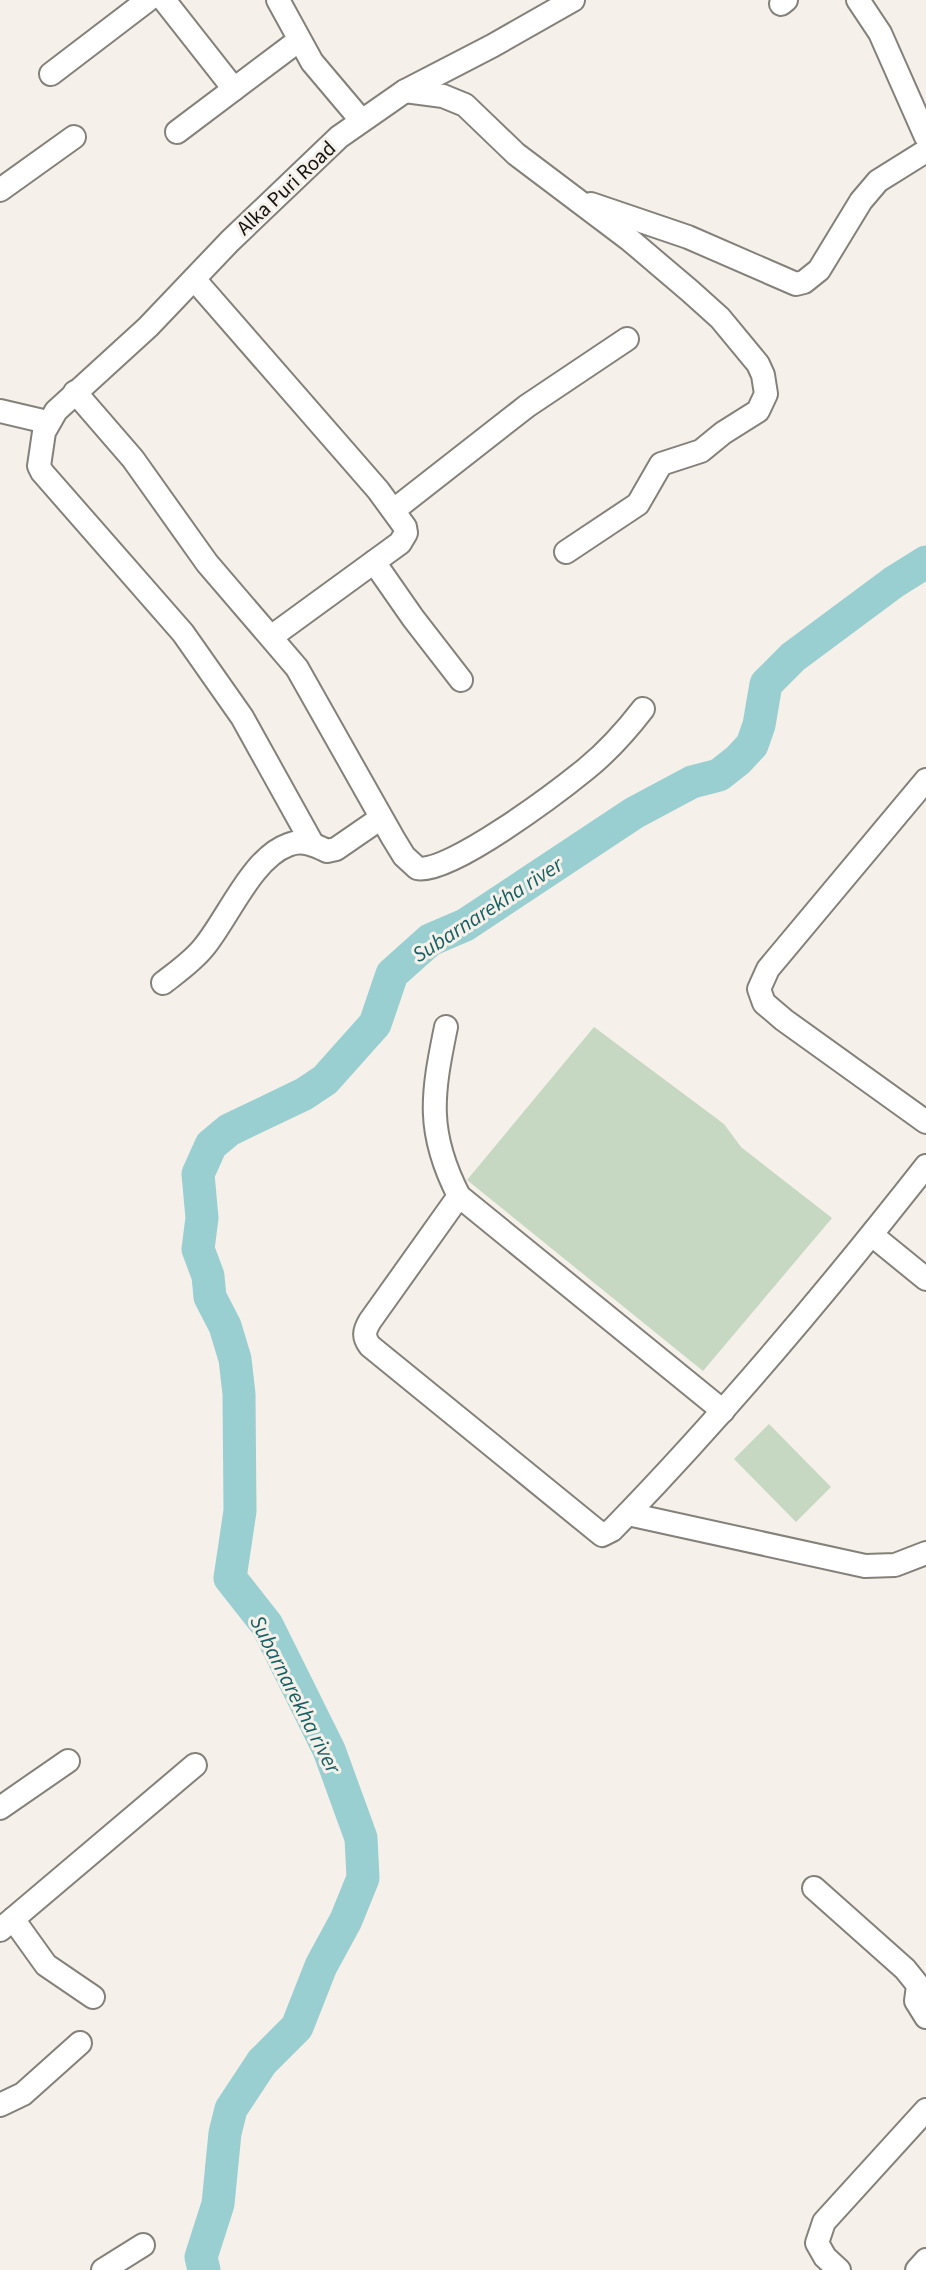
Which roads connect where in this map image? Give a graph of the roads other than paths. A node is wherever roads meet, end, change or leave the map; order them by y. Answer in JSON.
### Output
{"nodes":[{"id":1,"x":148,"y":0,"type":"edge"},
{"id":2,"x":164,"y":0,"type":"edge"},
{"id":3,"x":278,"y":0,"type":"edge"},
{"id":4,"x":573,"y":0,"type":"edge"},
{"id":5,"x":858,"y":0,"type":"edge"},
{"id":6,"x":298,"y":40,"type":"junction"},
{"id":7,"x":51,"y":74,"type":"dead end"},
{"id":8,"x":234,"y":89,"type":"junction"},
{"id":9,"x":405,"y":91,"type":"junction"},
{"id":10,"x":361,"y":120,"type":"junction"},
{"id":11,"x":177,"y":132,"type":"dead end"},
{"id":12,"x":74,"y":137,"type":"dead end"},
{"id":13,"x":926,"y":137,"type":"edge"},
{"id":14,"x":926,"y":151,"type":"edge"},
{"id":15,"x":0,"y":190,"type":"edge"},
{"id":16,"x":575,"y":199,"type":"junction"},
{"id":17,"x":194,"y":279,"type":"junction"},
{"id":18,"x":627,"y":339,"type":"dead end"},
{"id":19,"x":75,"y":392,"type":"junction"},
{"id":20,"x":0,"y":411,"type":"edge"},
{"id":21,"x":45,"y":427,"type":"junction"},
{"id":22,"x":394,"y":510,"type":"junction"},
{"id":23,"x":566,"y":552,"type":"dead end"},
{"id":24,"x":374,"y":562,"type":"junction"},
{"id":25,"x":271,"y":637,"type":"junction"},
{"id":26,"x":462,"y":680,"type":"dead end"},
{"id":27,"x":643,"y":709,"type":"dead end"},
{"id":28,"x":926,"y":780,"type":"edge"},
{"id":29,"x":381,"y":818,"type":"junction"},
{"id":30,"x":312,"y":843,"type":"junction"},
{"id":31,"x":163,"y":983,"type":"dead end"},
{"id":32,"x":446,"y":1028,"type":"dead end"},
{"id":33,"x":926,"y":1122,"type":"edge"},
{"id":34,"x":926,"y":1166,"type":"edge"},
{"id":35,"x":459,"y":1196,"type":"junction"},
{"id":36,"x":872,"y":1235,"type":"junction"},
{"id":37,"x":926,"y":1279,"type":"edge"},
{"id":38,"x":723,"y":1411,"type":"junction"},
{"id":39,"x":628,"y":1514,"type":"junction"},
{"id":40,"x":926,"y":1553,"type":"edge"},
{"id":41,"x":68,"y":1761,"type":"dead end"},
{"id":42,"x":195,"y":1765,"type":"dead end"},
{"id":43,"x":0,"y":1808,"type":"edge"},
{"id":44,"x":814,"y":1888,"type":"dead end"},
{"id":45,"x":7,"y":1925,"type":"edge"},
{"id":46,"x":93,"y":1997,"type":"dead end"},
{"id":47,"x":926,"y":2017,"type":"edge"},
{"id":48,"x":81,"y":2043,"type":"dead end"},
{"id":49,"x":0,"y":2105,"type":"edge"},
{"id":50,"x":926,"y":2110,"type":"edge"},
{"id":51,"x":143,"y":2244,"type":"dead end"},
{"id":52,"x":926,"y":2260,"type":"edge"},
{"id":53,"x":103,"y":2270,"type":"edge"},
{"id":54,"x":839,"y":2270,"type":"edge"},
{"id":55,"x":917,"y":2270,"type":"edge"}],
"edges":[{"from":1,"to":7,"type":"street"},
{"from":2,"to":8,"type":"street"},
{"from":3,"to":6,"type":"street"},
{"from":4,"to":9,"type":"street","name":"Alka Puri Road"},
{"from":5,"to":13,"type":"street"},
{"from":6,"to":8,"type":"street"},
{"from":6,"to":10,"type":"street"},
{"from":8,"to":11,"type":"street"},
{"from":9,"to":10,"type":"street","name":"Alka Puri Road"},
{"from":9,"to":16,"type":"street"},
{"from":10,"to":17,"type":"street","name":"Alka Puri Road"},
{"from":12,"to":15,"type":"street"},
{"from":14,"to":16,"type":"street"},
{"from":16,"to":23,"type":"street"},
{"from":17,"to":19,"type":"street","name":"Alka Puri Road"},
{"from":17,"to":22,"type":"street"},
{"from":18,"to":22,"type":"street"},
{"from":19,"to":21,"type":"street","name":"Alka Puri Road"},
{"from":19,"to":25,"type":"street"},
{"from":20,"to":21,"type":"street"},
{"from":21,"to":30,"type":"street"},
{"from":22,"to":24,"type":"street"},
{"from":24,"to":25,"type":"street"},
{"from":24,"to":26,"type":"street"},
{"from":25,"to":29,"type":"street"},
{"from":27,"to":29,"type":"street"},
{"from":28,"to":33,"type":"street"},
{"from":29,"to":30,"type":"street"},
{"from":30,"to":31,"type":"street"},
{"from":32,"to":35,"type":"street"},
{"from":34,"to":36,"type":"street"},
{"from":35,"to":38,"type":"street"},
{"from":35,"to":39,"type":"street"},
{"from":36,"to":37,"type":"street"},
{"from":36,"to":38,"type":"street"},
{"from":38,"to":39,"type":"street"},
{"from":39,"to":40,"type":"street"},
{"from":41,"to":43,"type":"street"},
{"from":42,"to":45,"type":"street"},
{"from":44,"to":47,"type":"street"},
{"from":45,"to":46,"type":"street"},
{"from":48,"to":49,"type":"street"},
{"from":50,"to":54,"type":"street"},
{"from":51,"to":53,"type":"street"},
{"from":52,"to":55,"type":"street"}]}
